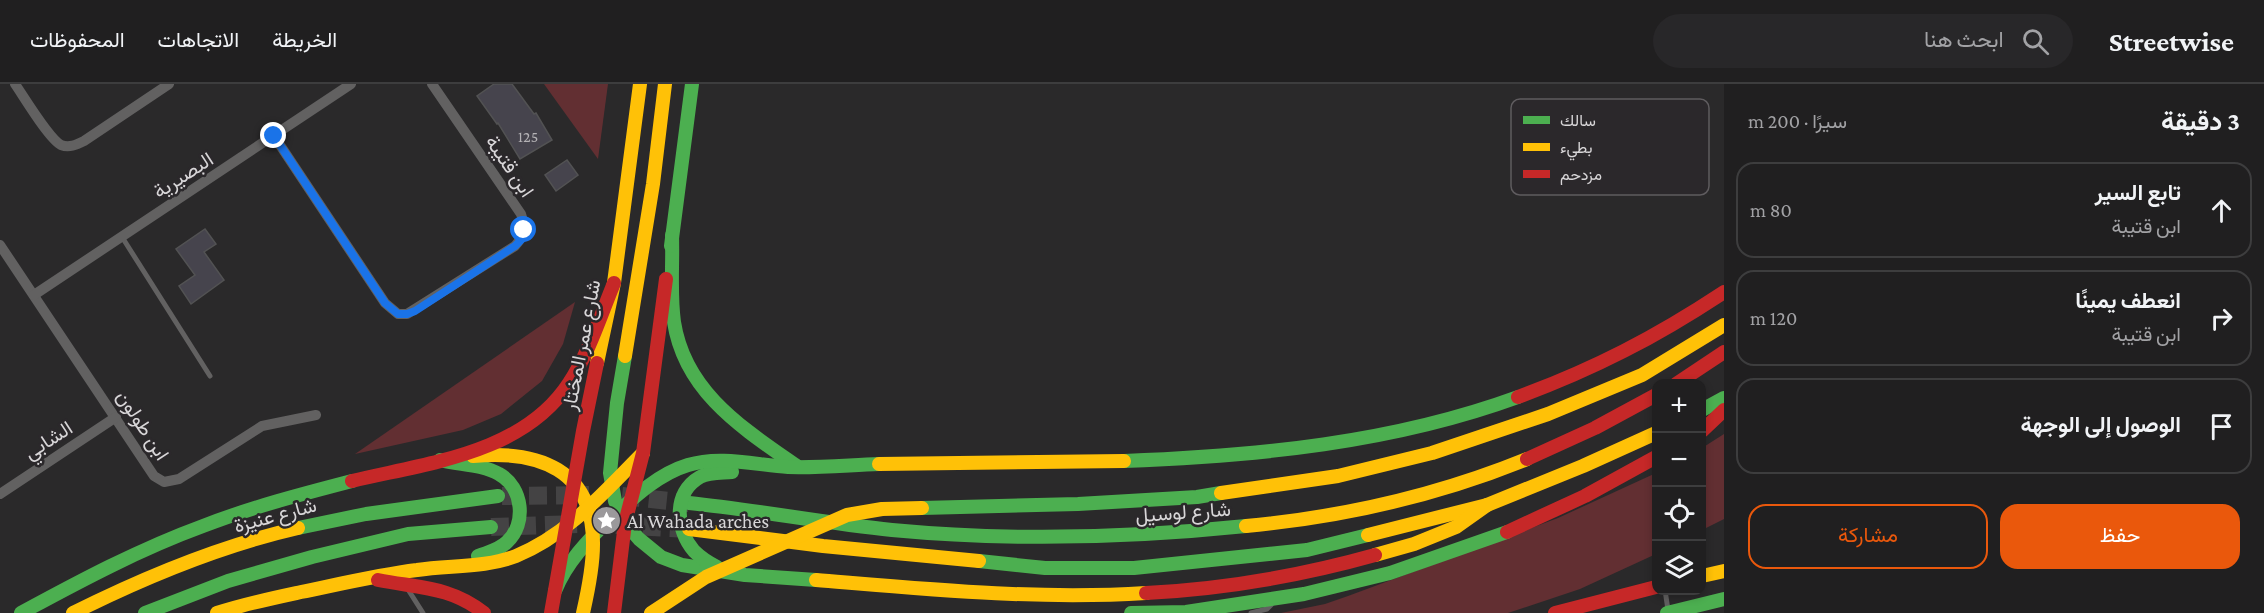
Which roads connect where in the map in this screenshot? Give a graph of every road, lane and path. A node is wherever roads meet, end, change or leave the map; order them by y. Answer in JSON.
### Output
{"nodes":[{"id":1,"x":15,"y":84,"type":"edge"},
{"id":2,"x":169,"y":84,"type":"edge"},
{"id":3,"x":351,"y":84,"type":"edge"},
{"id":4,"x":432,"y":84,"type":"edge"},
{"id":5,"x":665,"y":84,"type":"edge"},
{"id":6,"x":692,"y":84,"type":"edge"},
{"id":7,"x":640,"y":86,"type":"edge"},
{"id":8,"x":274,"y":136,"type":"junction"},
{"id":9,"x":672,"y":235,"type":"junction"},
{"id":10,"x":122,"y":237,"type":"junction"},
{"id":11,"x":0,"y":245,"type":"edge"},
{"id":12,"x":614,"y":283,"type":"junction"},
{"id":13,"x":1724,"y":292,"type":"edge"},
{"id":14,"x":34,"y":295,"type":"junction"},
{"id":15,"x":1724,"y":325,"type":"edge"},
{"id":16,"x":1724,"y":352,"type":"edge"},
{"id":17,"x":210,"y":376,"type":"dead end"},
{"id":18,"x":1684,"y":379,"type":"edge"},
{"id":19,"x":1652,"y":397,"type":"edge"},
{"id":20,"x":1724,"y":398,"type":"edge"},
{"id":21,"x":1706,"y":407,"type":"edge"},
{"id":22,"x":1724,"y":410,"type":"edge"},
{"id":23,"x":316,"y":415,"type":"dead end"},
{"id":24,"x":116,"y":417,"type":"junction"},
{"id":25,"x":1706,"y":428,"type":"edge"},
{"id":26,"x":1652,"y":435,"type":"edge"},
{"id":27,"x":643,"y":453,"type":"junction"},
{"id":28,"x":1652,"y":459,"type":"edge"},
{"id":29,"x":440,"y":460,"type":"junction"},
{"id":30,"x":769,"y":465,"type":"junction"},
{"id":31,"x":798,"y":467,"type":"junction"},
{"id":32,"x":574,"y":481,"type":"junction"},
{"id":33,"x":612,"y":485,"type":"junction"},
{"id":34,"x":0,"y":494,"type":"edge"},
{"id":35,"x":498,"y":496,"type":"tunnel mouth"},
{"id":36,"x":689,"y":503,"type":"tunnel mouth"},
{"id":37,"x":1486,"y":505,"type":"junction"},
{"id":38,"x":588,"y":508,"type":"junction"},
{"id":39,"x":624,"y":512,"type":"junction"},
{"id":40,"x":567,"y":525,"type":"junction"},
{"id":41,"x":492,"y":527,"type":"tunnel mouth"},
{"id":42,"x":689,"y":529,"type":"tunnel mouth"},
{"id":43,"x":593,"y":536,"type":"junction"},
{"id":44,"x":451,"y":565,"type":"junction"},
{"id":45,"x":1724,"y":571,"type":"edge"},
{"id":46,"x":731,"y":573,"type":"junction"},
{"id":47,"x":1706,"y":575,"type":"edge"},
{"id":48,"x":368,"y":578,"type":"junction"},
{"id":49,"x":405,"y":585,"type":"junction"},
{"id":50,"x":1652,"y":588,"type":"edge"},
{"id":51,"x":555,"y":591,"type":"junction"},
{"id":52,"x":1666,"y":595,"type":"edge"},
{"id":53,"x":1276,"y":598,"type":"junction"},
{"id":54,"x":1724,"y":599,"type":"edge"},
{"id":55,"x":21,"y":613,"type":"edge"},
{"id":56,"x":73,"y":613,"type":"edge"},
{"id":57,"x":145,"y":613,"type":"edge"},
{"id":58,"x":217,"y":613,"type":"edge"},
{"id":59,"x":423,"y":613,"type":"edge"},
{"id":60,"x":484,"y":613,"type":"edge"},
{"id":61,"x":551,"y":613,"type":"edge"},
{"id":62,"x":583,"y":613,"type":"edge"},
{"id":63,"x":614,"y":613,"type":"edge"},
{"id":64,"x":651,"y":613,"type":"edge"},
{"id":65,"x":1131,"y":613,"type":"edge"},
{"id":66,"x":1251,"y":613,"type":"edge"},
{"id":67,"x":1556,"y":613,"type":"edge"},
{"id":68,"x":1668,"y":613,"type":"edge"}],
"edges":[{"from":1,"to":2,"type":"street"},
{"from":3,"to":8,"type":"street","name":"البصيرية"},
{"from":4,"to":8,"type":"street","name":"ابن قتيبة"},
{"from":5,"to":33,"type":"main road"},
{"from":6,"to":9,"type":"main road"},
{"from":7,"to":12,"type":"main road","name":"شارع عمر المختار"},
{"from":8,"to":10,"type":"street","name":"البصيرية"},
{"from":9,"to":27,"type":"main road"},
{"from":9,"to":31,"type":"main road"},
{"from":10,"to":14,"type":"street","name":"البصيرية"},
{"from":10,"to":17,"type":"lane"},
{"from":11,"to":14,"type":"street","name":"ابن طولون"},
{"from":12,"to":29,"type":"main road"},
{"from":12,"to":32,"type":"main road","name":"شارع عمر المختار"},
{"from":13,"to":31,"type":"main road"},
{"from":14,"to":24,"type":"street","name":"ابن طولون"},
{"from":15,"to":64,"type":"main road"},
{"from":16,"to":18,"type":"main road"},
{"from":19,"to":36,"type":"main road","name":"شارع لوسيل"},
{"from":20,"to":21,"type":"main road"},
{"from":22,"to":25,"type":"main road"},
{"from":23,"to":24,"type":"street","name":"ابن طولون"},
{"from":24,"to":34,"type":"street","name":"الشابي"},
{"from":26,"to":37,"type":"main road"},
{"from":27,"to":33,"type":"main road"},
{"from":27,"to":39,"type":"main road"},
{"from":28,"to":53,"type":"main road"},
{"from":29,"to":32,"type":"main road"},
{"from":29,"to":44,"type":"main road"},
{"from":29,"to":55,"type":"main road"},
{"from":30,"to":31,"type":"main road"},
{"from":30,"to":39,"type":"main road"},
{"from":30,"to":46,"type":"main road"},
{"from":32,"to":38,"type":"main road"},
{"from":32,"to":40,"type":"main road","name":"شارع عمر المختار"},
{"from":33,"to":38,"type":"main road"},
{"from":33,"to":39,"type":"main road"},
{"from":35,"to":56,"type":"main road","name":"شارع عنيزة"},
{"from":37,"to":42,"type":"main road"},
{"from":37,"to":46,"type":"main road"},
{"from":38,"to":40,"type":"main road"},
{"from":38,"to":43,"type":"main road"},
{"from":39,"to":43,"type":"main road"},
{"from":39,"to":46,"type":"main road"},
{"from":39,"to":63,"type":"main road"},
{"from":40,"to":44,"type":"main road"},
{"from":40,"to":51,"type":"main road","name":"شارع عمر المختار"},
{"from":41,"to":57,"type":"main road"},
{"from":43,"to":51,"type":"main road"},
{"from":43,"to":62,"type":"main road"},
{"from":44,"to":48,"type":"main road"},
{"from":45,"to":47,"type":"main road"},
{"from":48,"to":49,"type":"main road"},
{"from":48,"to":58,"type":"main road"},
{"from":49,"to":59,"type":"lane"},
{"from":49,"to":60,"type":"main road"},
{"from":50,"to":67,"type":"main road"},
{"from":51,"to":61,"type":"main road","name":"شارع عمر المختار"},
{"from":52,"to":68,"type":"lane"},
{"from":53,"to":65,"type":"main road"},
{"from":53,"to":66,"type":"lane"},
{"from":54,"to":68,"type":"main road"}]}
